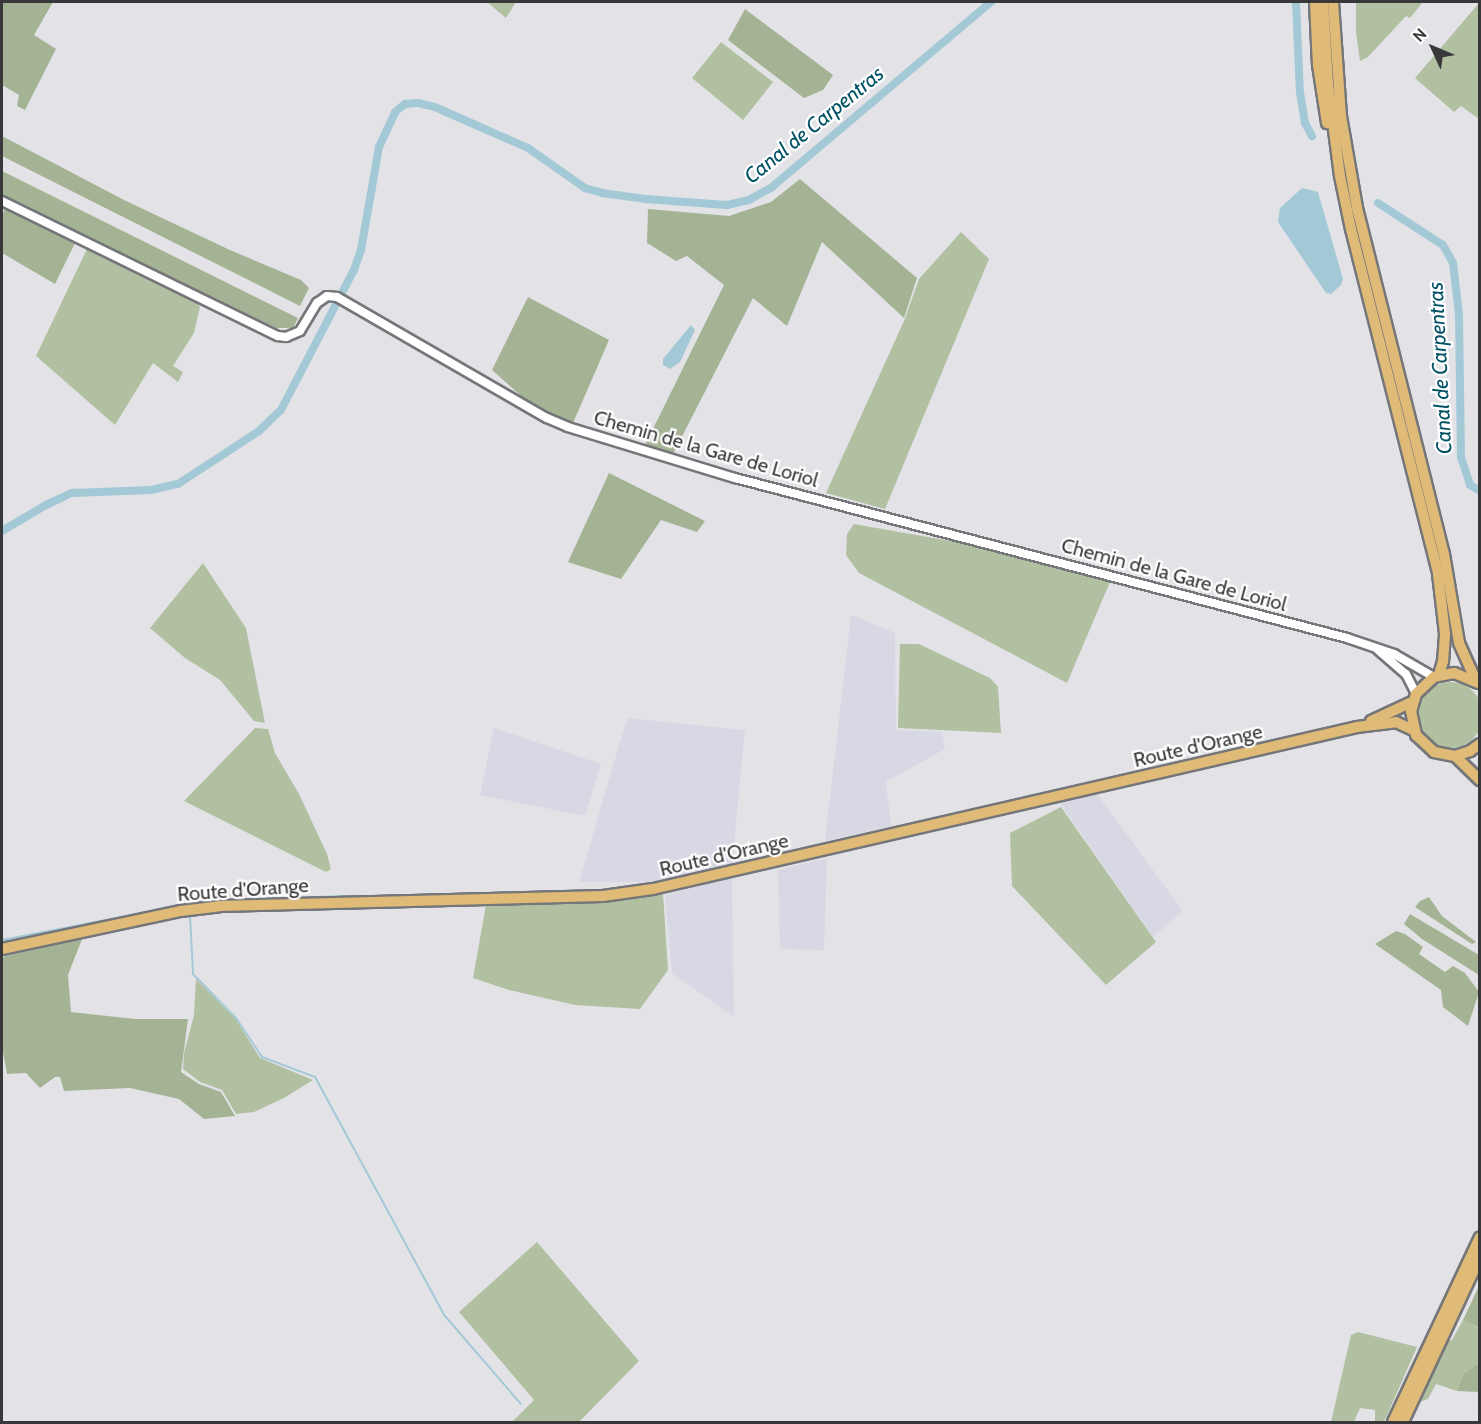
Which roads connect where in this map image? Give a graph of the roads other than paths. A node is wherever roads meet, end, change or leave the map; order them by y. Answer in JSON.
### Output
{"nodes":[{"id":1,"x":1315,"y":2,"type":"edge"},
{"id":2,"x":1323,"y":2,"type":"edge"},
{"id":3,"x":1333,"y":2,"type":"edge"},
{"id":4,"x":1340,"y":2,"type":"edge"},
{"id":5,"x":1337,"y":77,"type":"junction"},
{"id":6,"x":1336,"y":156,"type":"junction"},
{"id":7,"x":2,"y":201,"type":"edge"},
{"id":8,"x":1376,"y":648,"type":"junction"},
{"id":9,"x":1436,"y":676,"type":"junction"},
{"id":10,"x":1476,"y":679,"type":"edge"},
{"id":11,"x":1414,"y":698,"type":"junction"},
{"id":12,"x":1357,"y":727,"type":"junction"},
{"id":13,"x":1413,"y":730,"type":"junction"},
{"id":14,"x":1479,"y":744,"type":"edge"},
{"id":15,"x":1455,"y":756,"type":"junction"},
{"id":16,"x":1479,"y":780,"type":"edge"},
{"id":17,"x":2,"y":949,"type":"edge"},
{"id":18,"x":1479,"y":1237,"type":"edge"},
{"id":19,"x":1479,"y":1257,"type":"edge"},
{"id":20,"x":1393,"y":1422,"type":"edge"},
{"id":21,"x":1403,"y":1422,"type":"edge"}],
"edges":[{"from":1,"to":6,"type":"main road"},
{"from":2,"to":6,"type":"main road"},
{"from":3,"to":5,"type":"main road"},
{"from":4,"to":5,"type":"main road"},
{"from":5,"to":10,"type":"main road"},
{"from":6,"to":9,"type":"main road"},
{"from":7,"to":8,"type":"street","name":"Chemin de la Gare de Loriol"},
{"from":8,"to":9,"type":"street","name":"Chemin de la Gare de Loriol"},
{"from":8,"to":11,"type":"street","name":"Chemin de la Gare de Loriol"},
{"from":9,"to":10,"type":"main road"},
{"from":9,"to":11,"type":"main road","name":"Route d'Orange"},
{"from":11,"to":12,"type":"main road","name":"Route d'Orange"},
{"from":11,"to":13,"type":"main road"},
{"from":12,"to":13,"type":"main road","name":"Route d'Orange"},
{"from":12,"to":17,"type":"main road","name":"Route d'Orange"},
{"from":13,"to":15,"type":"main road"},
{"from":14,"to":15,"type":"main road"},
{"from":15,"to":16,"type":"main road"},
{"from":18,"to":20,"type":"main road"},
{"from":19,"to":21,"type":"main road"}]}
